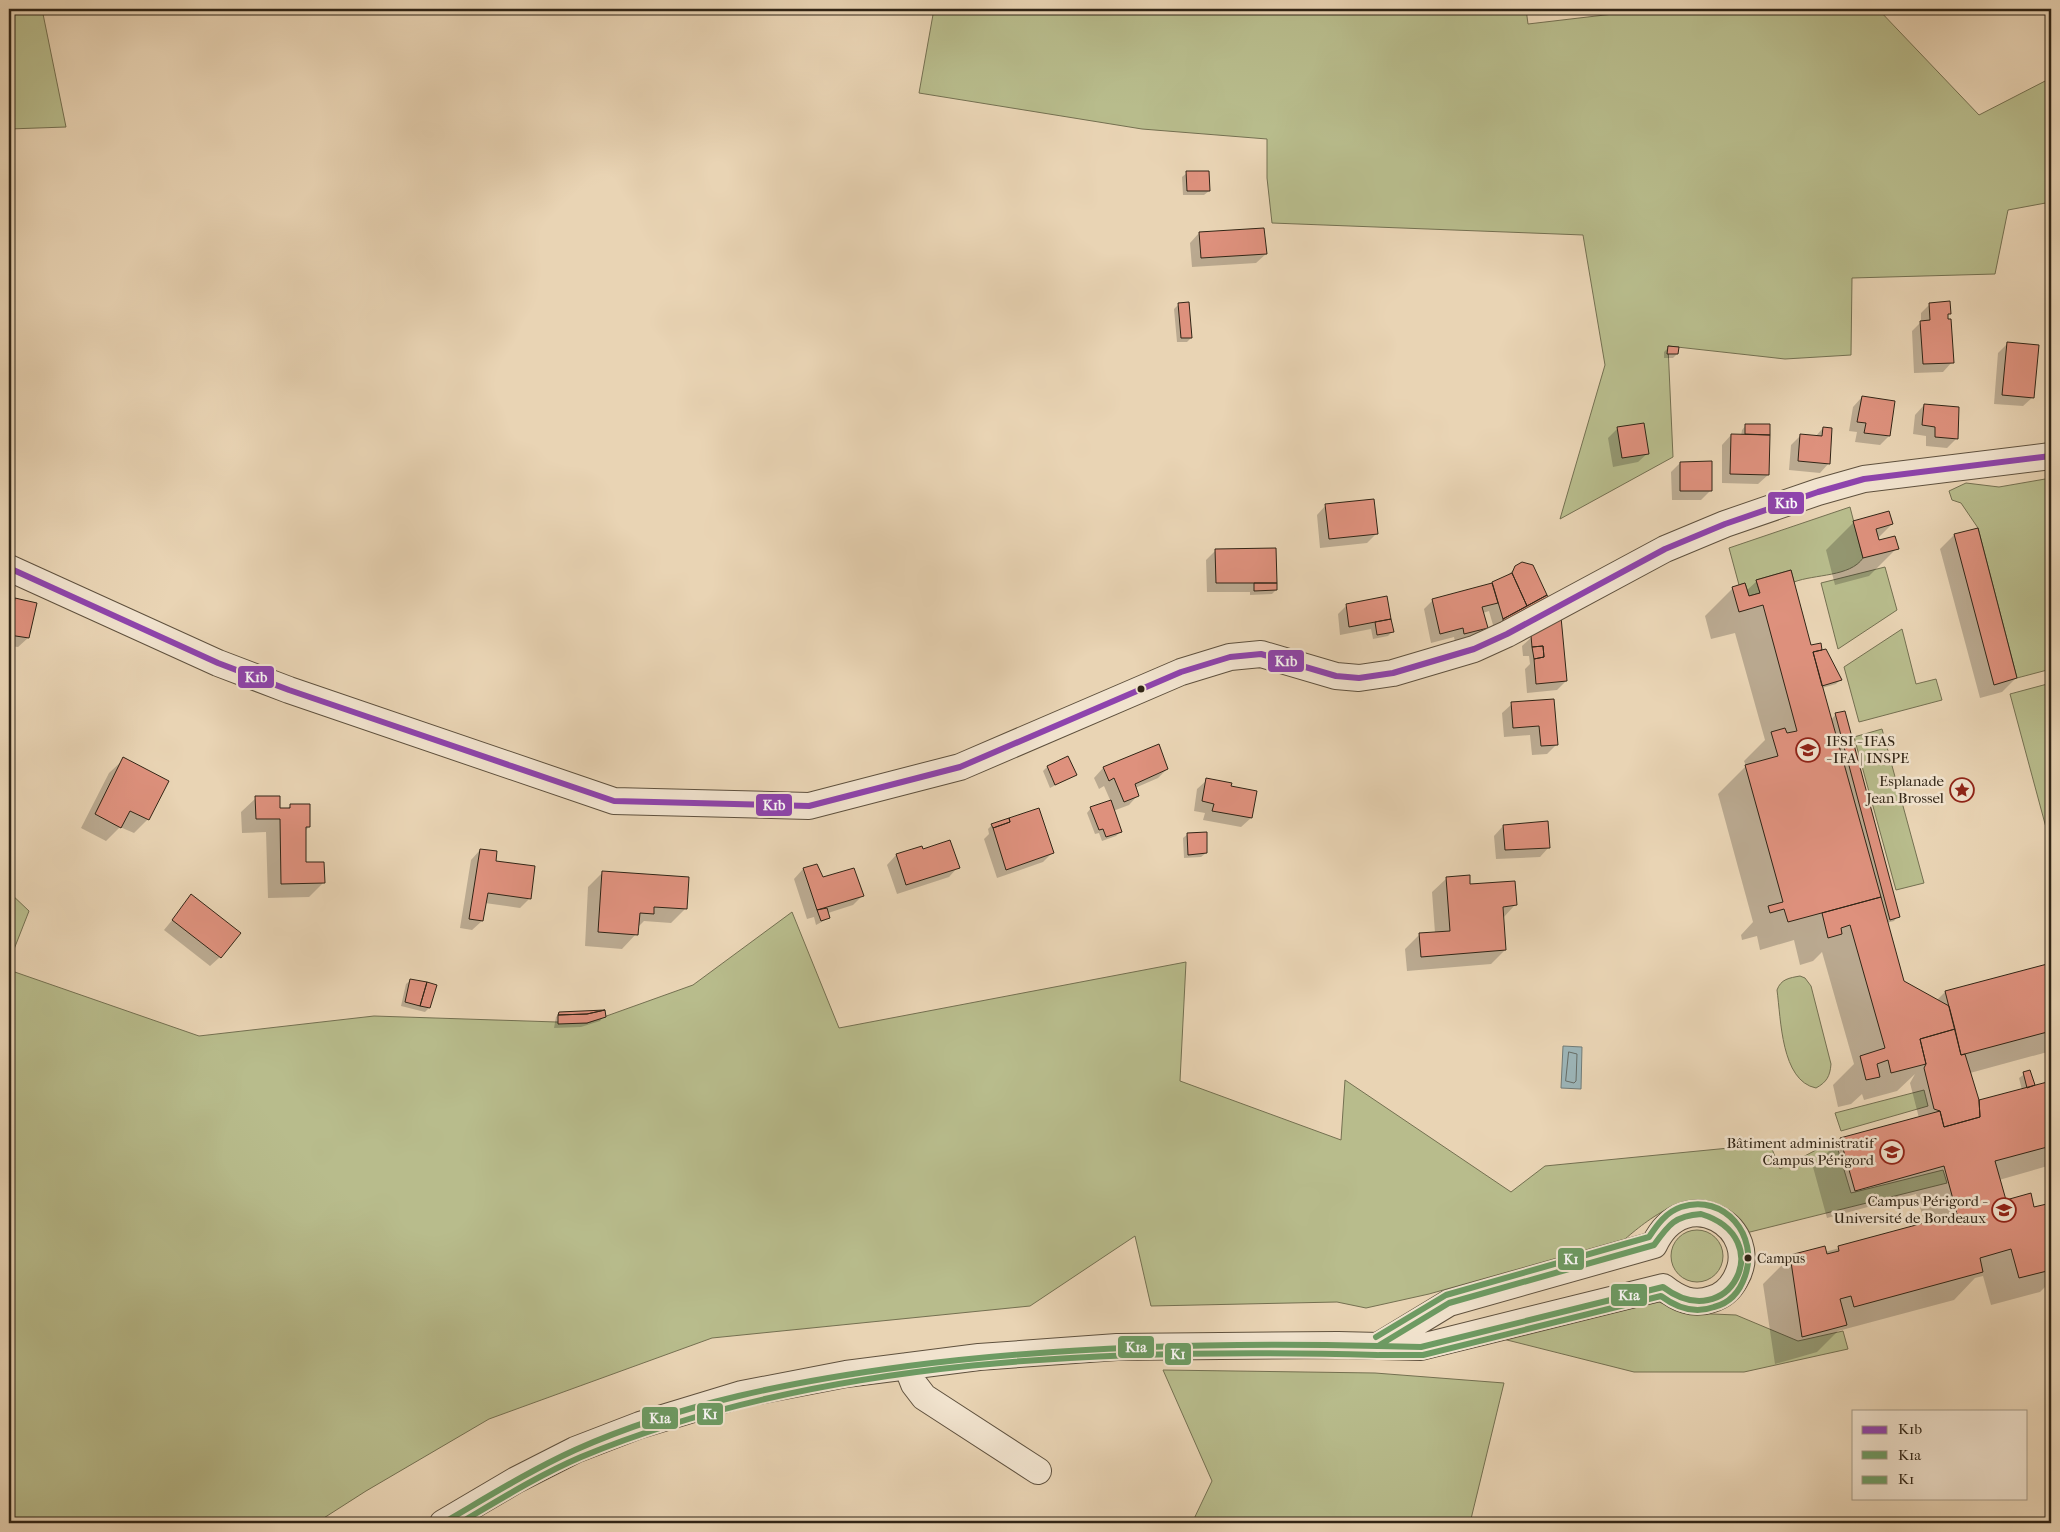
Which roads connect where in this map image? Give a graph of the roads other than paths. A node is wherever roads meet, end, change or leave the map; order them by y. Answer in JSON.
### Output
{"nodes":[{"id":1,"x":2051,"y":456,"type":"edge"},
{"id":2,"x":9,"y":568,"type":"edge"},
{"id":3,"x":1378,"y":1346,"type":"junction"},
{"id":4,"x":907,"y":1366,"type":"junction"},
{"id":5,"x":1038,"y":1471,"type":"dead end"},
{"id":6,"x":443,"y":1523,"type":"edge"}],
"edges":[{"from":1,"to":2,"type":"street"},
{"from":3,"to":3,"type":"street"},
{"from":3,"to":4,"type":"street"},
{"from":4,"to":5,"type":"street"},
{"from":4,"to":6,"type":"street"}]}
